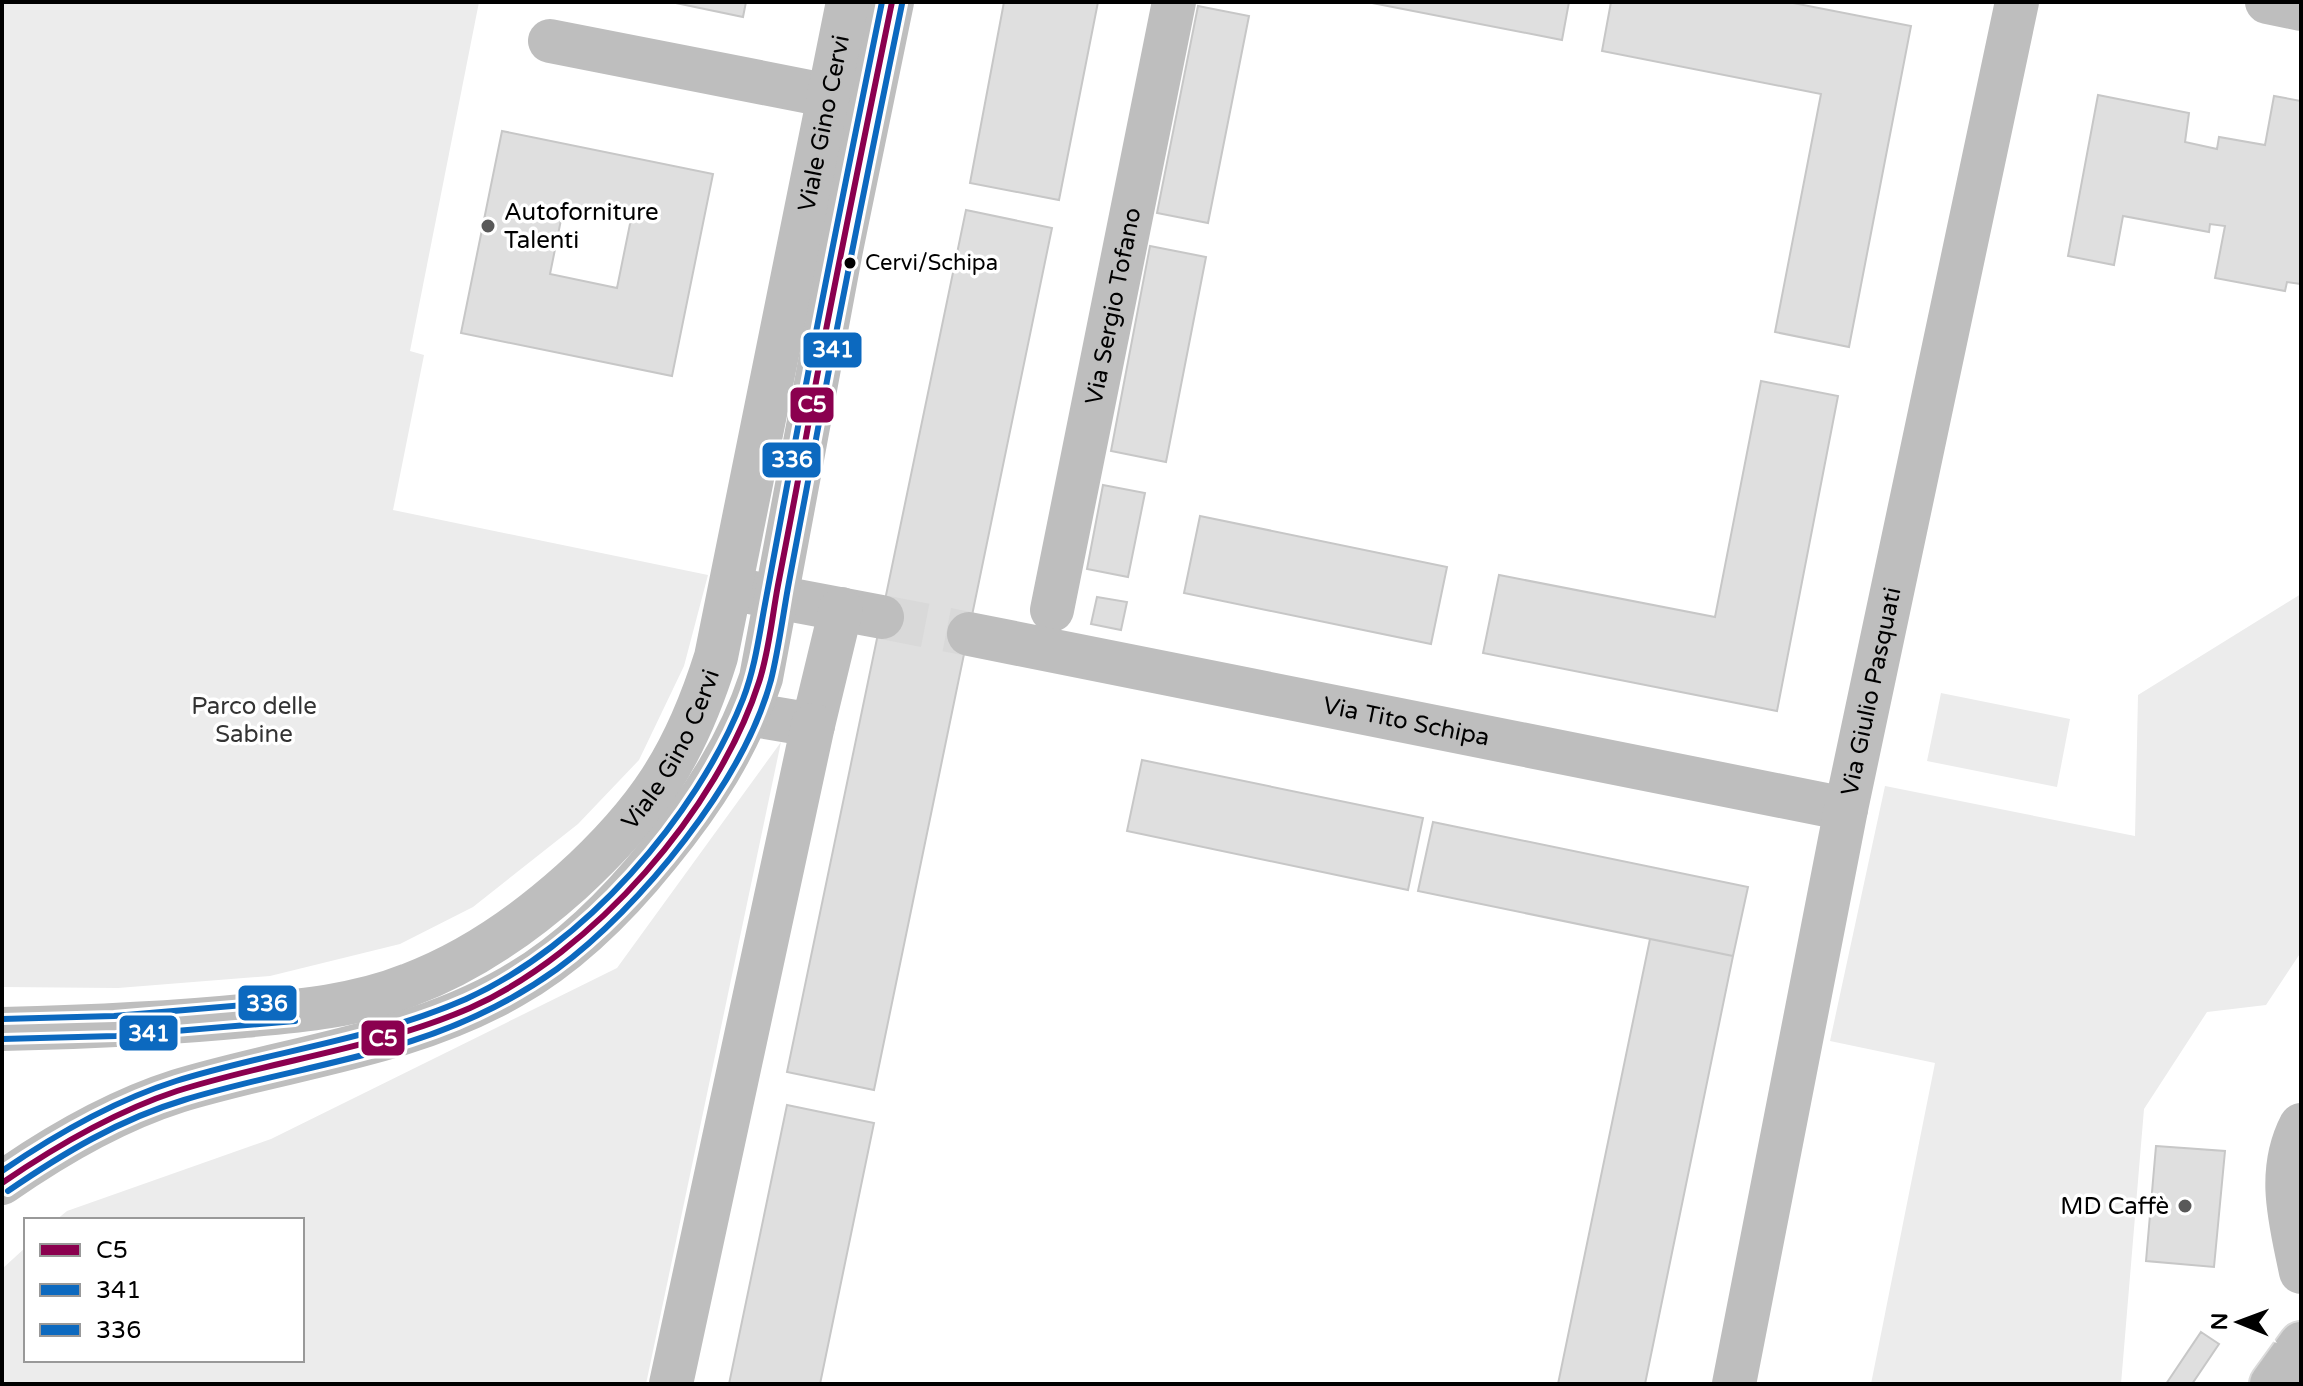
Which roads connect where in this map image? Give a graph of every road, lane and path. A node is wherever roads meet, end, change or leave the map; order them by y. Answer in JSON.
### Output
{"nodes":[{"id":1,"x":848,"y":2,"type":"edge"},
{"id":2,"x":892,"y":2,"type":"edge"},
{"id":3,"x":1174,"y":2,"type":"edge"},
{"id":4,"x":2017,"y":2,"type":"edge"},
{"id":5,"x":2267,"y":2,"type":"edge"},
{"id":6,"x":2301,"y":9,"type":"edge"},
{"id":7,"x":550,"y":41,"type":"dead end"},
{"id":8,"x":830,"y":96,"type":"junction"},
{"id":9,"x":731,"y":588,"type":"junction"},
{"id":10,"x":776,"y":597,"type":"junction"},
{"id":11,"x":1052,"y":610,"type":"dead end"},
{"id":12,"x":969,"y":634,"type":"tunnel mouth"},
{"id":13,"x":748,"y":714,"type":"junction"},
{"id":14,"x":813,"y":725,"type":"junction"},
{"id":15,"x":1846,"y":809,"type":"junction"},
{"id":16,"x":2,"y":1029,"type":"edge"},
{"id":17,"x":2301,"y":1125,"type":"edge"},
{"id":18,"x":2,"y":1183,"type":"edge"},
{"id":19,"x":2301,"y":1272,"type":"edge"},
{"id":20,"x":2301,"y":1344,"type":"edge"},
{"id":21,"x":671,"y":1384,"type":"edge"},
{"id":22,"x":1734,"y":1384,"type":"edge"},
{"id":23,"x":2272,"y":1384,"type":"edge"}],
"edges":[{"from":1,"to":8,"type":"street","name":"Viale Gino Cervi"},
{"from":2,"to":10,"type":"street","name":"Viale Gino Cervi"},
{"from":3,"to":11,"type":"street","name":"Via Sergio Tofano"},
{"from":4,"to":15,"type":"street","name":"Via Giulio Pasquati"},
{"from":5,"to":6,"type":"street"},
{"from":7,"to":8,"type":"street"},
{"from":8,"to":9,"type":"street","name":"Viale Gino Cervi"},
{"from":9,"to":10,"type":"street"},
{"from":9,"to":16,"type":"street","name":"Viale Gino Cervi"},
{"from":10,"to":13,"type":"street","name":"Viale Gino Cervi"},
{"from":10,"to":14,"type":"street"},
{"from":12,"to":15,"type":"street","name":"Via Tito Schipa"},
{"from":13,"to":14,"type":"street"},
{"from":13,"to":18,"type":"street","name":"Viale Gino Cervi"},
{"from":14,"to":21,"type":"street"},
{"from":15,"to":22,"type":"street","name":"Via Giulio Pasquati"},
{"from":17,"to":19,"type":"street"},
{"from":20,"to":23,"type":"street"}]}
